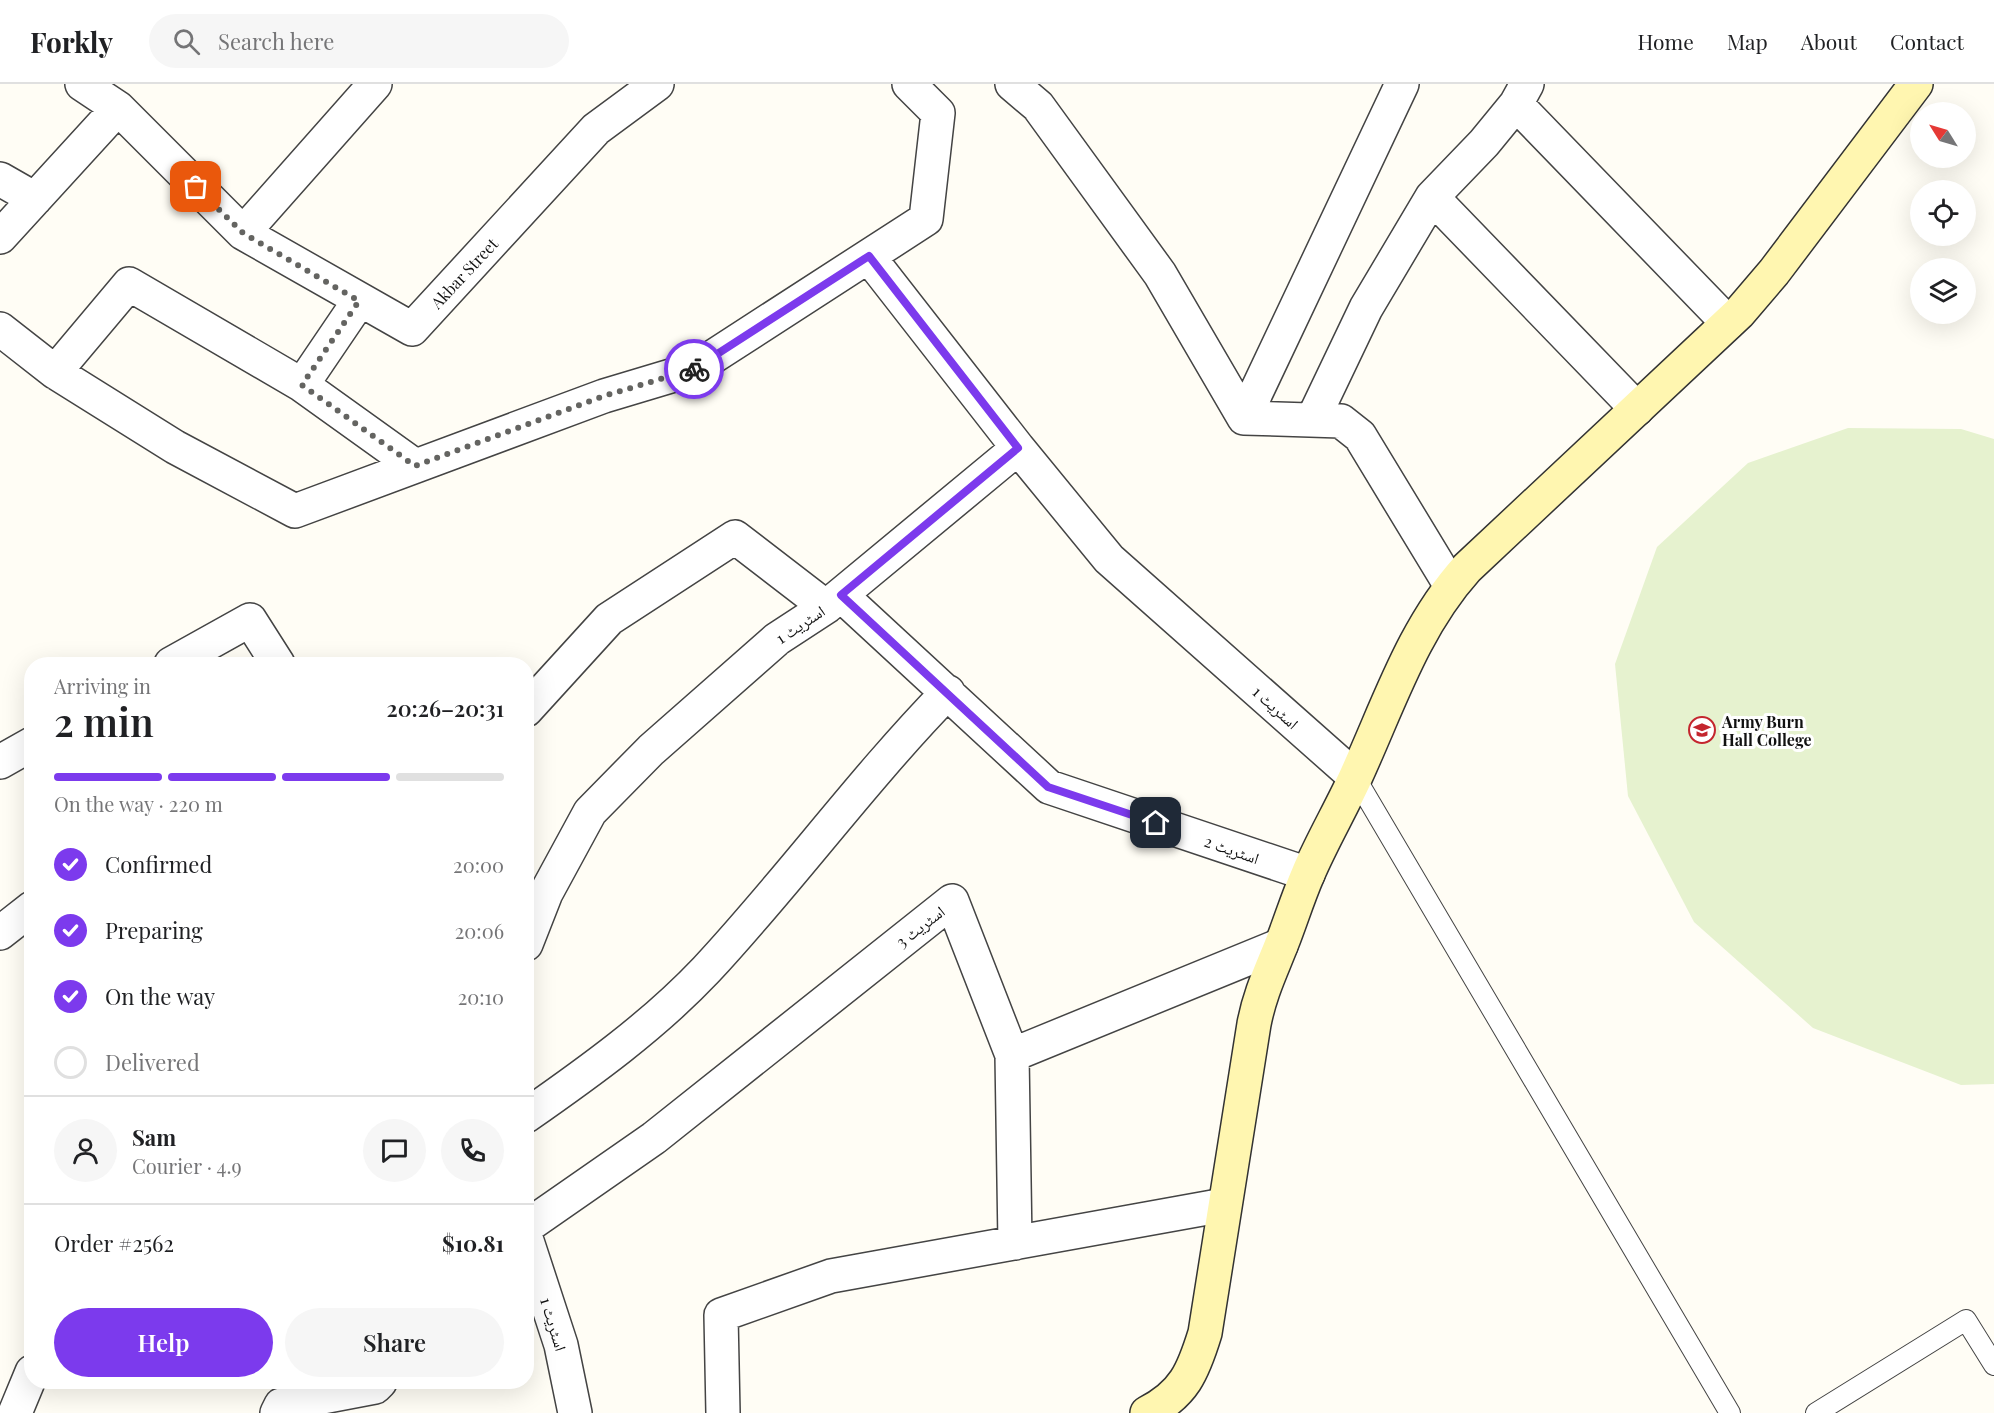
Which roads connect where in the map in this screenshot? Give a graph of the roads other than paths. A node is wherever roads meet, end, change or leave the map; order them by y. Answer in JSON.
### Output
{"nodes":[{"id":1,"x":82,"y":84,"type":"edge"},
{"id":2,"x":375,"y":84,"type":"edge"},
{"id":3,"x":657,"y":84,"type":"edge"},
{"id":4,"x":909,"y":84,"type":"edge"},
{"id":5,"x":1012,"y":84,"type":"edge"},
{"id":6,"x":1402,"y":84,"type":"edge"},
{"id":7,"x":1916,"y":84,"type":"edge"},
{"id":8,"x":1522,"y":94,"type":"edge"},
{"id":9,"x":118,"y":108,"type":"junction"},
{"id":10,"x":0,"y":179,"type":"edge"},
{"id":11,"x":1432,"y":197,"type":"junction"},
{"id":12,"x":35,"y":199,"type":"junction"},
{"id":13,"x":243,"y":233,"type":"junction"},
{"id":14,"x":0,"y":237,"type":"edge"},
{"id":15,"x":869,"y":256,"type":"junction"},
{"id":16,"x":359,"y":301,"type":"junction"},
{"id":17,"x":1728,"y":323,"type":"junction"},
{"id":18,"x":0,"y":329,"type":"edge"},
{"id":19,"x":55,"y":372,"type":"junction"},
{"id":20,"x":302,"y":385,"type":"junction"},
{"id":21,"x":1637,"y":409,"type":"junction"},
{"id":22,"x":1244,"y":418,"type":"junction"},
{"id":23,"x":1313,"y":419,"type":"junction"},
{"id":24,"x":1018,"y":448,"type":"junction"},
{"id":25,"x":415,"y":466,"type":"junction"},
{"id":26,"x":1451,"y":586,"type":"junction"},
{"id":27,"x":834,"y":601,"type":"junction"},
{"id":28,"x":184,"y":657,"type":"edge"},
{"id":29,"x":274,"y":657,"type":"edge"},
{"id":30,"x":948,"y":692,"type":"junction"},
{"id":31,"x":534,"y":701,"type":"edge"},
{"id":32,"x":24,"y":748,"type":"edge"},
{"id":33,"x":0,"y":762,"type":"edge"},
{"id":34,"x":1355,"y":777,"type":"junction"},
{"id":35,"x":1308,"y":874,"type":"junction"},
{"id":36,"x":24,"y":915,"type":"edge"},
{"id":37,"x":534,"y":924,"type":"edge"},
{"id":38,"x":0,"y":933,"type":"edge"},
{"id":39,"x":1281,"y":945,"type":"junction"},
{"id":40,"x":1012,"y":1055,"type":"junction"},
{"id":41,"x":534,"y":1110,"type":"edge"},
{"id":42,"x":1224,"y":1205,"type":"junction"},
{"id":43,"x":534,"y":1221,"type":"edge"},
{"id":44,"x":1016,"y":1243,"type":"junction"},
{"id":45,"x":534,"y":1262,"type":"edge"},
{"id":46,"x":1994,"y":1365,"type":"edge"},
{"id":47,"x":25,"y":1389,"type":"edge"},
{"id":48,"x":365,"y":1389,"type":"edge"},
{"id":49,"x":1164,"y":1410,"type":"edge"},
{"id":50,"x":15,"y":1413,"type":"edge"},
{"id":51,"x":277,"y":1413,"type":"edge"},
{"id":52,"x":575,"y":1413,"type":"edge"},
{"id":53,"x":723,"y":1413,"type":"edge"},
{"id":54,"x":1730,"y":1413,"type":"edge"},
{"id":55,"x":1816,"y":1413,"type":"edge"}],
"edges":[{"from":1,"to":9,"type":"street","name":"Akbar Street"},
{"from":2,"to":13,"type":"street"},
{"from":3,"to":16,"type":"street","name":"Akbar Street"},
{"from":4,"to":15,"type":"street"},
{"from":5,"to":22,"type":"street"},
{"from":6,"to":22,"type":"street"},
{"from":7,"to":17,"type":"street"},
{"from":8,"to":11,"type":"street"},
{"from":8,"to":17,"type":"street"},
{"from":9,"to":12,"type":"street"},
{"from":9,"to":13,"type":"street","name":"Akbar Street"},
{"from":10,"to":12,"type":"street"},
{"from":11,"to":21,"type":"street"},
{"from":11,"to":23,"type":"street"},
{"from":12,"to":14,"type":"street"},
{"from":13,"to":16,"type":"street","name":"Akbar Street"},
{"from":15,"to":24,"type":"street"},
{"from":15,"to":25,"type":"street"},
{"from":16,"to":20,"type":"street"},
{"from":17,"to":21,"type":"street"},
{"from":18,"to":19,"type":"street"},
{"from":19,"to":20,"type":"street"},
{"from":19,"to":25,"type":"street"},
{"from":20,"to":25,"type":"street"},
{"from":21,"to":26,"type":"street"},
{"from":22,"to":23,"type":"street"},
{"from":23,"to":26,"type":"street"},
{"from":24,"to":27,"type":"street","name":"اسٹریٹ 1"},
{"from":24,"to":34,"type":"street","name":"اسٹریٹ 1"},
{"from":26,"to":34,"type":"street"},
{"from":27,"to":30,"type":"street","name":"اسٹریٹ 2"},
{"from":27,"to":31,"type":"street","name":"اسٹریٹ 2"},
{"from":27,"to":37,"type":"street","name":"اسٹریٹ 1"},
{"from":28,"to":29,"type":"street"},
{"from":30,"to":35,"type":"street","name":"اسٹریٹ 2"},
{"from":30,"to":41,"type":"street"},
{"from":32,"to":33,"type":"street"},
{"from":34,"to":35,"type":"street"},
{"from":34,"to":54,"type":"lane"},
{"from":35,"to":39,"type":"street"},
{"from":36,"to":38,"type":"street"},
{"from":39,"to":40,"type":"street"},
{"from":39,"to":42,"type":"street"},
{"from":40,"to":43,"type":"street","name":"اسٹریٹ 3"},
{"from":40,"to":44,"type":"street"},
{"from":42,"to":44,"type":"street"},
{"from":42,"to":49,"type":"street"},
{"from":44,"to":53,"type":"street"},
{"from":45,"to":52,"type":"street","name":"اسٹریٹ 1"},
{"from":46,"to":55,"type":"lane"},
{"from":47,"to":50,"type":"street"},
{"from":48,"to":51,"type":"street"}]}
